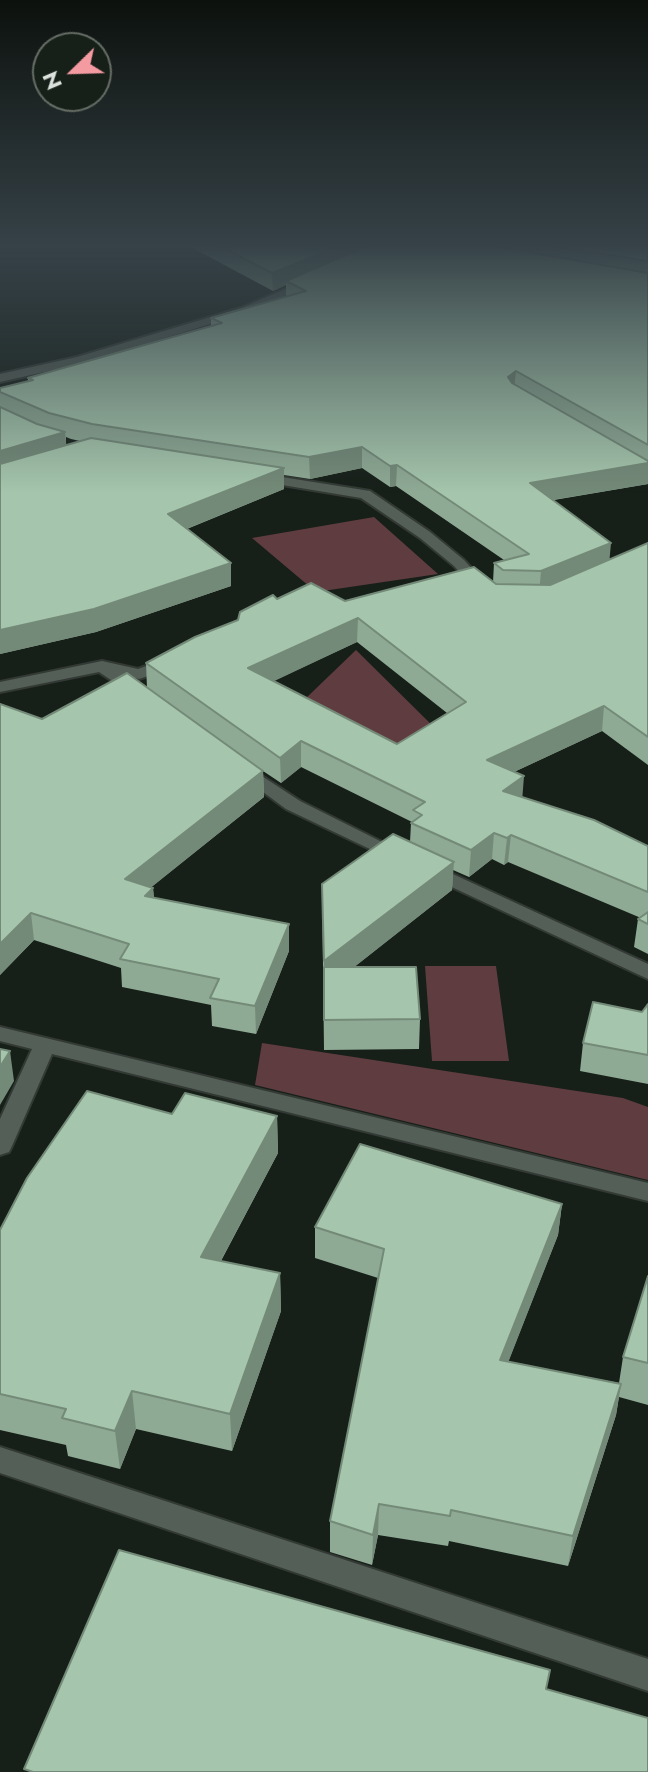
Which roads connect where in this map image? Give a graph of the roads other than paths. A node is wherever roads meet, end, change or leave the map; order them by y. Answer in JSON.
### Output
{"nodes":[{"id":1,"x":187,"y":328,"type":"edge"},
{"id":2,"x":0,"y":378,"type":"edge"},
{"id":3,"x":246,"y":476,"type":"edge"},
{"id":4,"x":496,"y":600,"type":"edge"},
{"id":5,"x":192,"y":654,"type":"edge"},
{"id":6,"x":102,"y":666,"type":"junction"},
{"id":7,"x":0,"y":687,"type":"edge"},
{"id":8,"x":153,"y":703,"type":"edge"},
{"id":9,"x":229,"y":759,"type":"edge"},
{"id":10,"x":648,"y":972,"type":"edge"},
{"id":11,"x":0,"y":1034,"type":"edge"},
{"id":12,"x":45,"y":1045,"type":"junction"},
{"id":13,"x":0,"y":1146,"type":"edge"},
{"id":14,"x":648,"y":1192,"type":"edge"},
{"id":15,"x":0,"y":1460,"type":"edge"},
{"id":16,"x":648,"y":1675,"type":"edge"}],
"edges":[{"from":1,"to":2,"type":"street"},
{"from":3,"to":4,"type":"street"},
{"from":5,"to":6,"type":"street"},
{"from":6,"to":7,"type":"street"},
{"from":6,"to":8,"type":"street"},
{"from":9,"to":10,"type":"street"},
{"from":11,"to":12,"type":"street"},
{"from":12,"to":13,"type":"street"},
{"from":12,"to":14,"type":"street"},
{"from":15,"to":16,"type":"street"}]}
